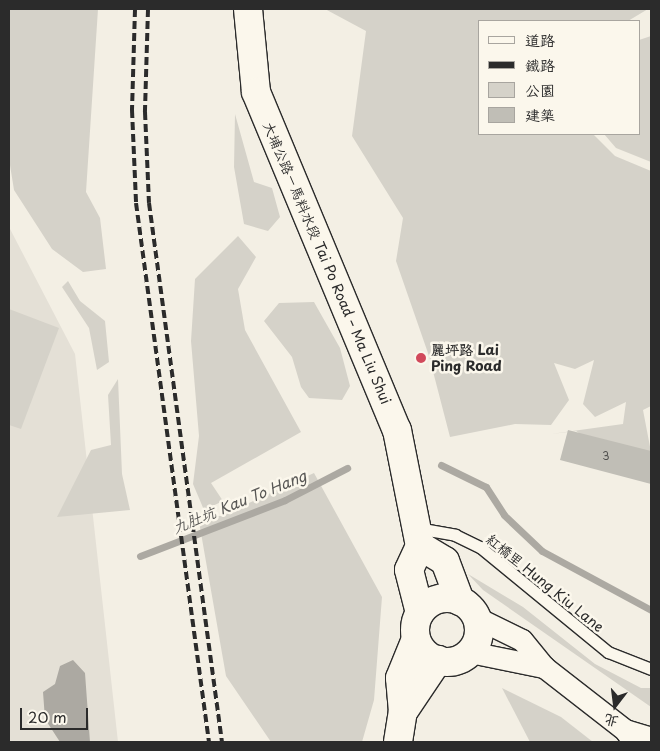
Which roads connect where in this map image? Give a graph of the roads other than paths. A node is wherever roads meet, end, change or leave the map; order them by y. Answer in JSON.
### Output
{"nodes":[{"id":1,"x":248,"y":9,"type":"edge"},
{"id":2,"x":419,"y":537,"type":"junction"},
{"id":3,"x":469,"y":610,"type":"junction"},
{"id":4,"x":418,"y":626,"type":"junction"},
{"id":5,"x":470,"y":652,"type":"junction"},
{"id":6,"x":438,"y":660,"type":"junction"},
{"id":7,"x":544,"y":667,"type":"junction"},
{"id":8,"x":651,"y":669,"type":"edge"},
{"id":9,"x":403,"y":712,"type":"junction"},
{"id":10,"x":629,"y":736,"type":"edge"},
{"id":11,"x":651,"y":738,"type":"edge"},
{"id":12,"x":398,"y":742,"type":"edge"}],
"edges":[{"from":1,"to":2,"type":"main road","name":"大埔公路－馬料水段 Tai Po Road – Ma Liu Shui"},
{"from":2,"to":3,"type":"main road"},
{"from":2,"to":4,"type":"main road"},
{"from":2,"to":8,"type":"lane","name":"紅橋里 Hung Kiu Lane"},
{"from":3,"to":4,"type":"main road"},
{"from":3,"to":5,"type":"main road"},
{"from":3,"to":7,"type":"street"},
{"from":4,"to":6,"type":"main road"},
{"from":4,"to":9,"type":"main road"},
{"from":5,"to":6,"type":"main road"},
{"from":5,"to":7,"type":"street"},
{"from":6,"to":9,"type":"main road"},
{"from":7,"to":10,"type":"street"},
{"from":9,"to":12,"type":"main road"},
{"from":10,"to":11,"type":"street"}]}
